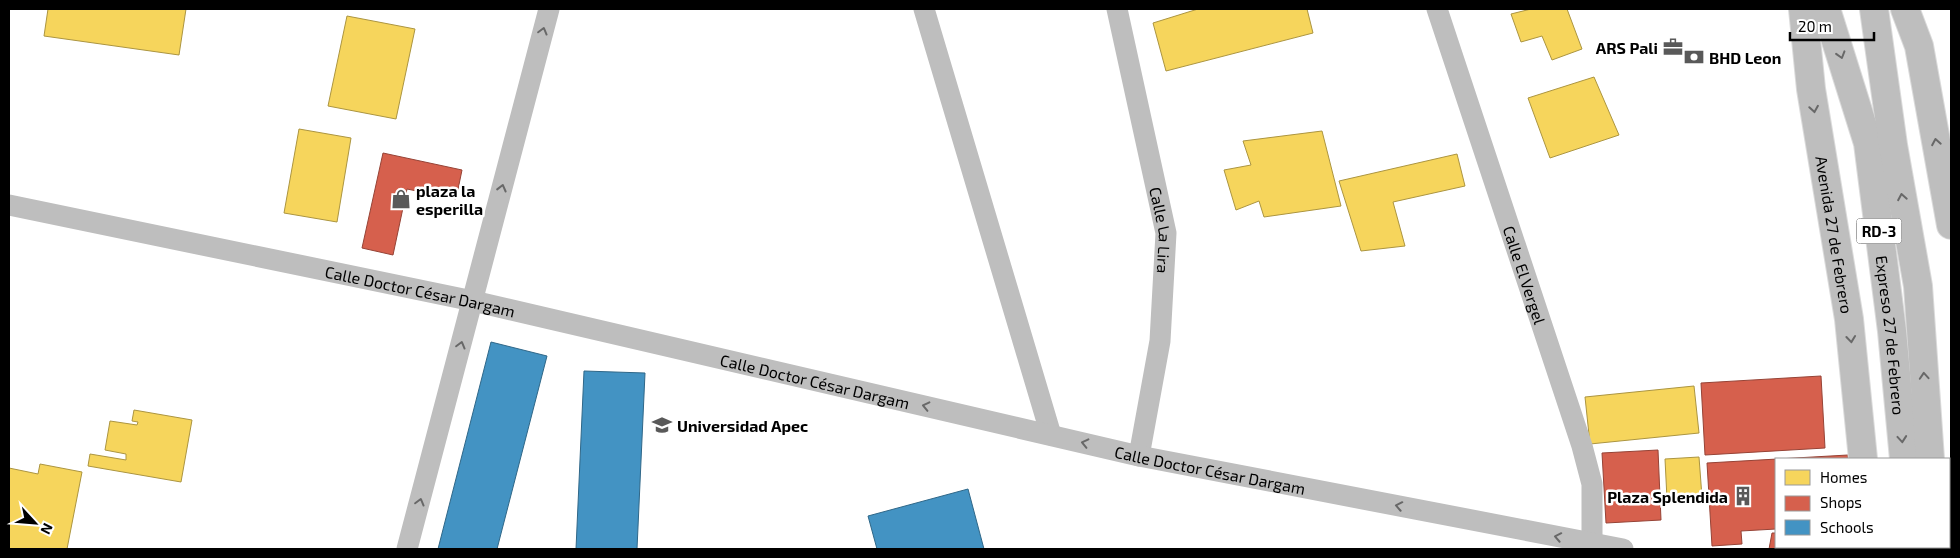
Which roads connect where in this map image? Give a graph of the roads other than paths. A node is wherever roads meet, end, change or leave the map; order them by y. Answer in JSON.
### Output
{"nodes":[{"id":1,"x":549,"y":9,"type":"edge"},
{"id":2,"x":924,"y":9,"type":"edge"},
{"id":3,"x":1117,"y":9,"type":"edge"},
{"id":4,"x":1437,"y":9,"type":"edge"},
{"id":5,"x":1803,"y":9,"type":"edge"},
{"id":6,"x":1826,"y":9,"type":"edge"},
{"id":7,"x":1874,"y":9,"type":"edge"},
{"id":8,"x":1905,"y":9,"type":"edge"},
{"id":9,"x":9,"y":205,"type":"edge"},
{"id":10,"x":1951,"y":225,"type":"edge"},
{"id":11,"x":473,"y":301,"type":"junction"},
{"id":12,"x":1051,"y":435,"type":"junction"},
{"id":13,"x":1139,"y":456,"type":"junction"},
{"id":14,"x":1863,"y":458,"type":"edge"},
{"id":15,"x":1904,"y":458,"type":"edge"},
{"id":16,"x":1930,"y":458,"type":"edge"},
{"id":17,"x":1592,"y":543,"type":"junction"},
{"id":18,"x":407,"y":549,"type":"edge"},
{"id":19,"x":1623,"y":549,"type":"edge"}],
"edges":[{"from":11,"to":1,"type":"street","one_way":true},
{"from":2,"to":12,"type":"street"},
{"from":3,"to":13,"type":"street","name":"Calle La Lira"},
{"from":4,"to":17,"type":"street","name":"Calle El Vergel"},
{"from":5,"to":14,"type":"main road","name":"Avenida 27 de Febrero","number":"RD-3","one_way":true},
{"from":6,"to":15,"type":"main road","name":"Expreso 27 de Febrero","number":"RD-3","one_way":true},
{"from":16,"to":7,"type":"main road","name":"Expreso 27 de Febrero","number":"RD-3","one_way":true},
{"from":10,"to":8,"type":"main road","one_way":true},
{"from":9,"to":11,"type":"street","name":"Calle Doctor César Dargam"},
{"from":12,"to":11,"type":"street","name":"Calle Doctor César Dargam","one_way":true},
{"from":18,"to":11,"type":"street","one_way":true},
{"from":13,"to":12,"type":"street","name":"Calle Doctor César Dargam","one_way":true},
{"from":17,"to":13,"type":"street","name":"Calle Doctor César Dargam","one_way":true},
{"from":17,"to":19,"type":"street","name":"Calle Doctor César Dargam"}]}
